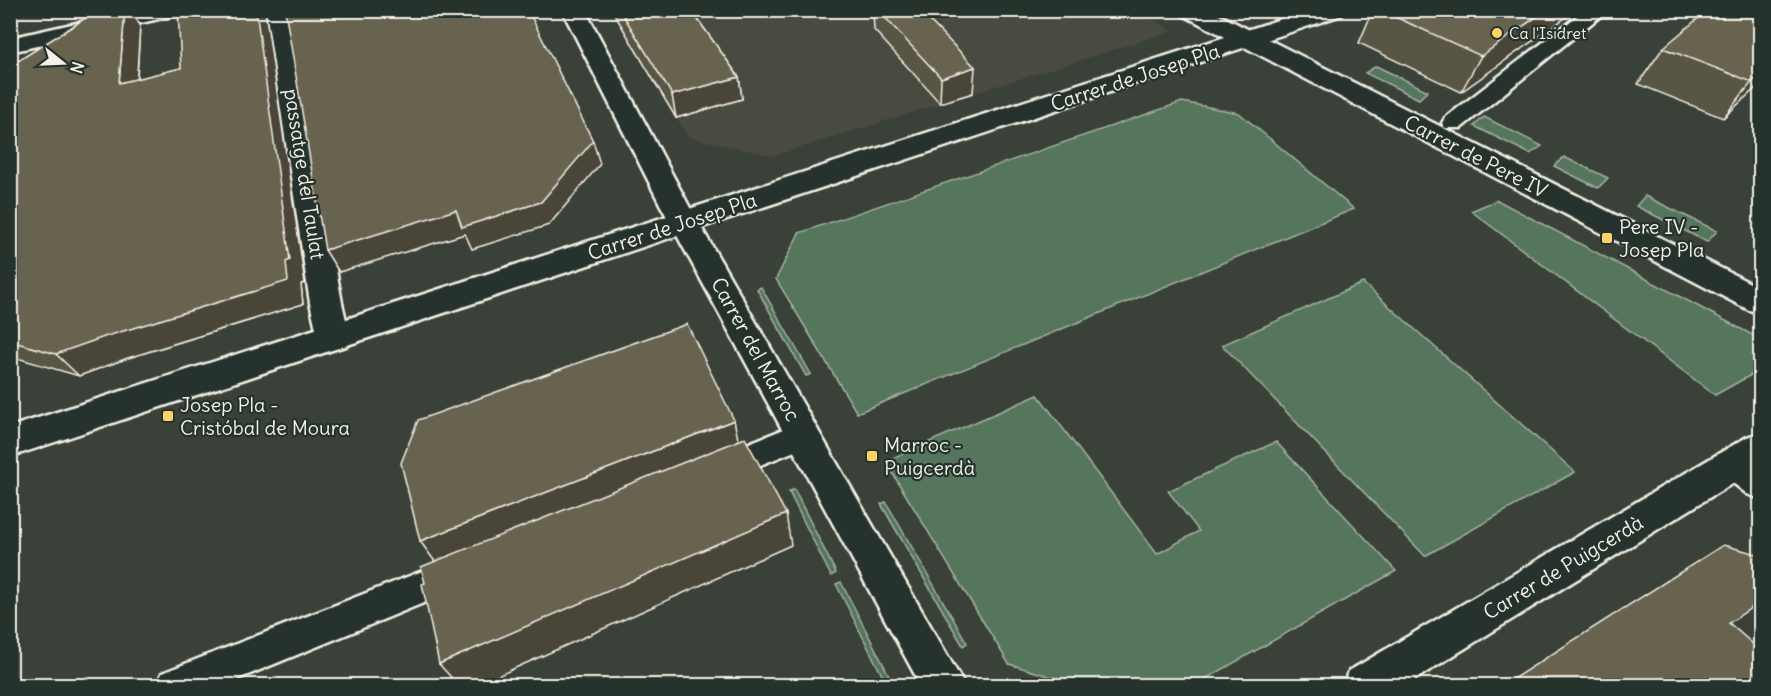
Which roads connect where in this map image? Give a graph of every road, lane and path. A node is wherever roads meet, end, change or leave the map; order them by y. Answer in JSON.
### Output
{"nodes":[{"id":1,"x":168,"y":10,"type":"edge"},
{"id":2,"x":278,"y":10,"type":"edge"},
{"id":3,"x":573,"y":10,"type":"edge"},
{"id":4,"x":1191,"y":10,"type":"edge"},
{"id":5,"x":1334,"y":10,"type":"edge"},
{"id":6,"x":1598,"y":10,"type":"edge"},
{"id":7,"x":1250,"y":40,"type":"junction"},
{"id":8,"x":10,"y":45,"type":"edge"},
{"id":9,"x":1453,"y":123,"type":"dead end"},
{"id":10,"x":685,"y":222,"type":"junction"},
{"id":11,"x":1761,"y":302,"type":"edge"},
{"id":12,"x":334,"y":337,"type":"junction"},
{"id":13,"x":804,"y":434,"type":"junction"},
{"id":14,"x":10,"y":442,"type":"edge"},
{"id":15,"x":1752,"y":465,"type":"edge"},
{"id":16,"x":685,"y":482,"type":"edge"},
{"id":17,"x":485,"y":562,"type":"edge"},
{"id":18,"x":175,"y":686,"type":"edge"},
{"id":19,"x":944,"y":686,"type":"edge"},
{"id":20,"x":1364,"y":686,"type":"edge"}],
"edges":[{"from":1,"to":8,"type":"street"},
{"from":2,"to":12,"type":"street","name":"passatge del Taulat"},
{"from":3,"to":10,"type":"street","name":"Carrer del Marroc"},
{"from":4,"to":7,"type":"street","name":"Carrer de Pere IV"},
{"from":5,"to":7,"type":"street","name":"Carrer de Josep Pla"},
{"from":6,"to":9,"type":"street"},
{"from":7,"to":10,"type":"street","name":"Carrer de Josep Pla"},
{"from":7,"to":11,"type":"street","name":"Carrer de Pere IV"},
{"from":10,"to":12,"type":"street","name":"Carrer de Josep Pla"},
{"from":10,"to":13,"type":"street","name":"Carrer del Marroc"},
{"from":12,"to":14,"type":"street","name":"Carrer de Josep Pla"},
{"from":13,"to":16,"type":"street"},
{"from":13,"to":19,"type":"street","name":"Carrer del Marroc"},
{"from":15,"to":20,"type":"street","name":"Carrer de Puigcerdà"},
{"from":17,"to":18,"type":"street"}]}
